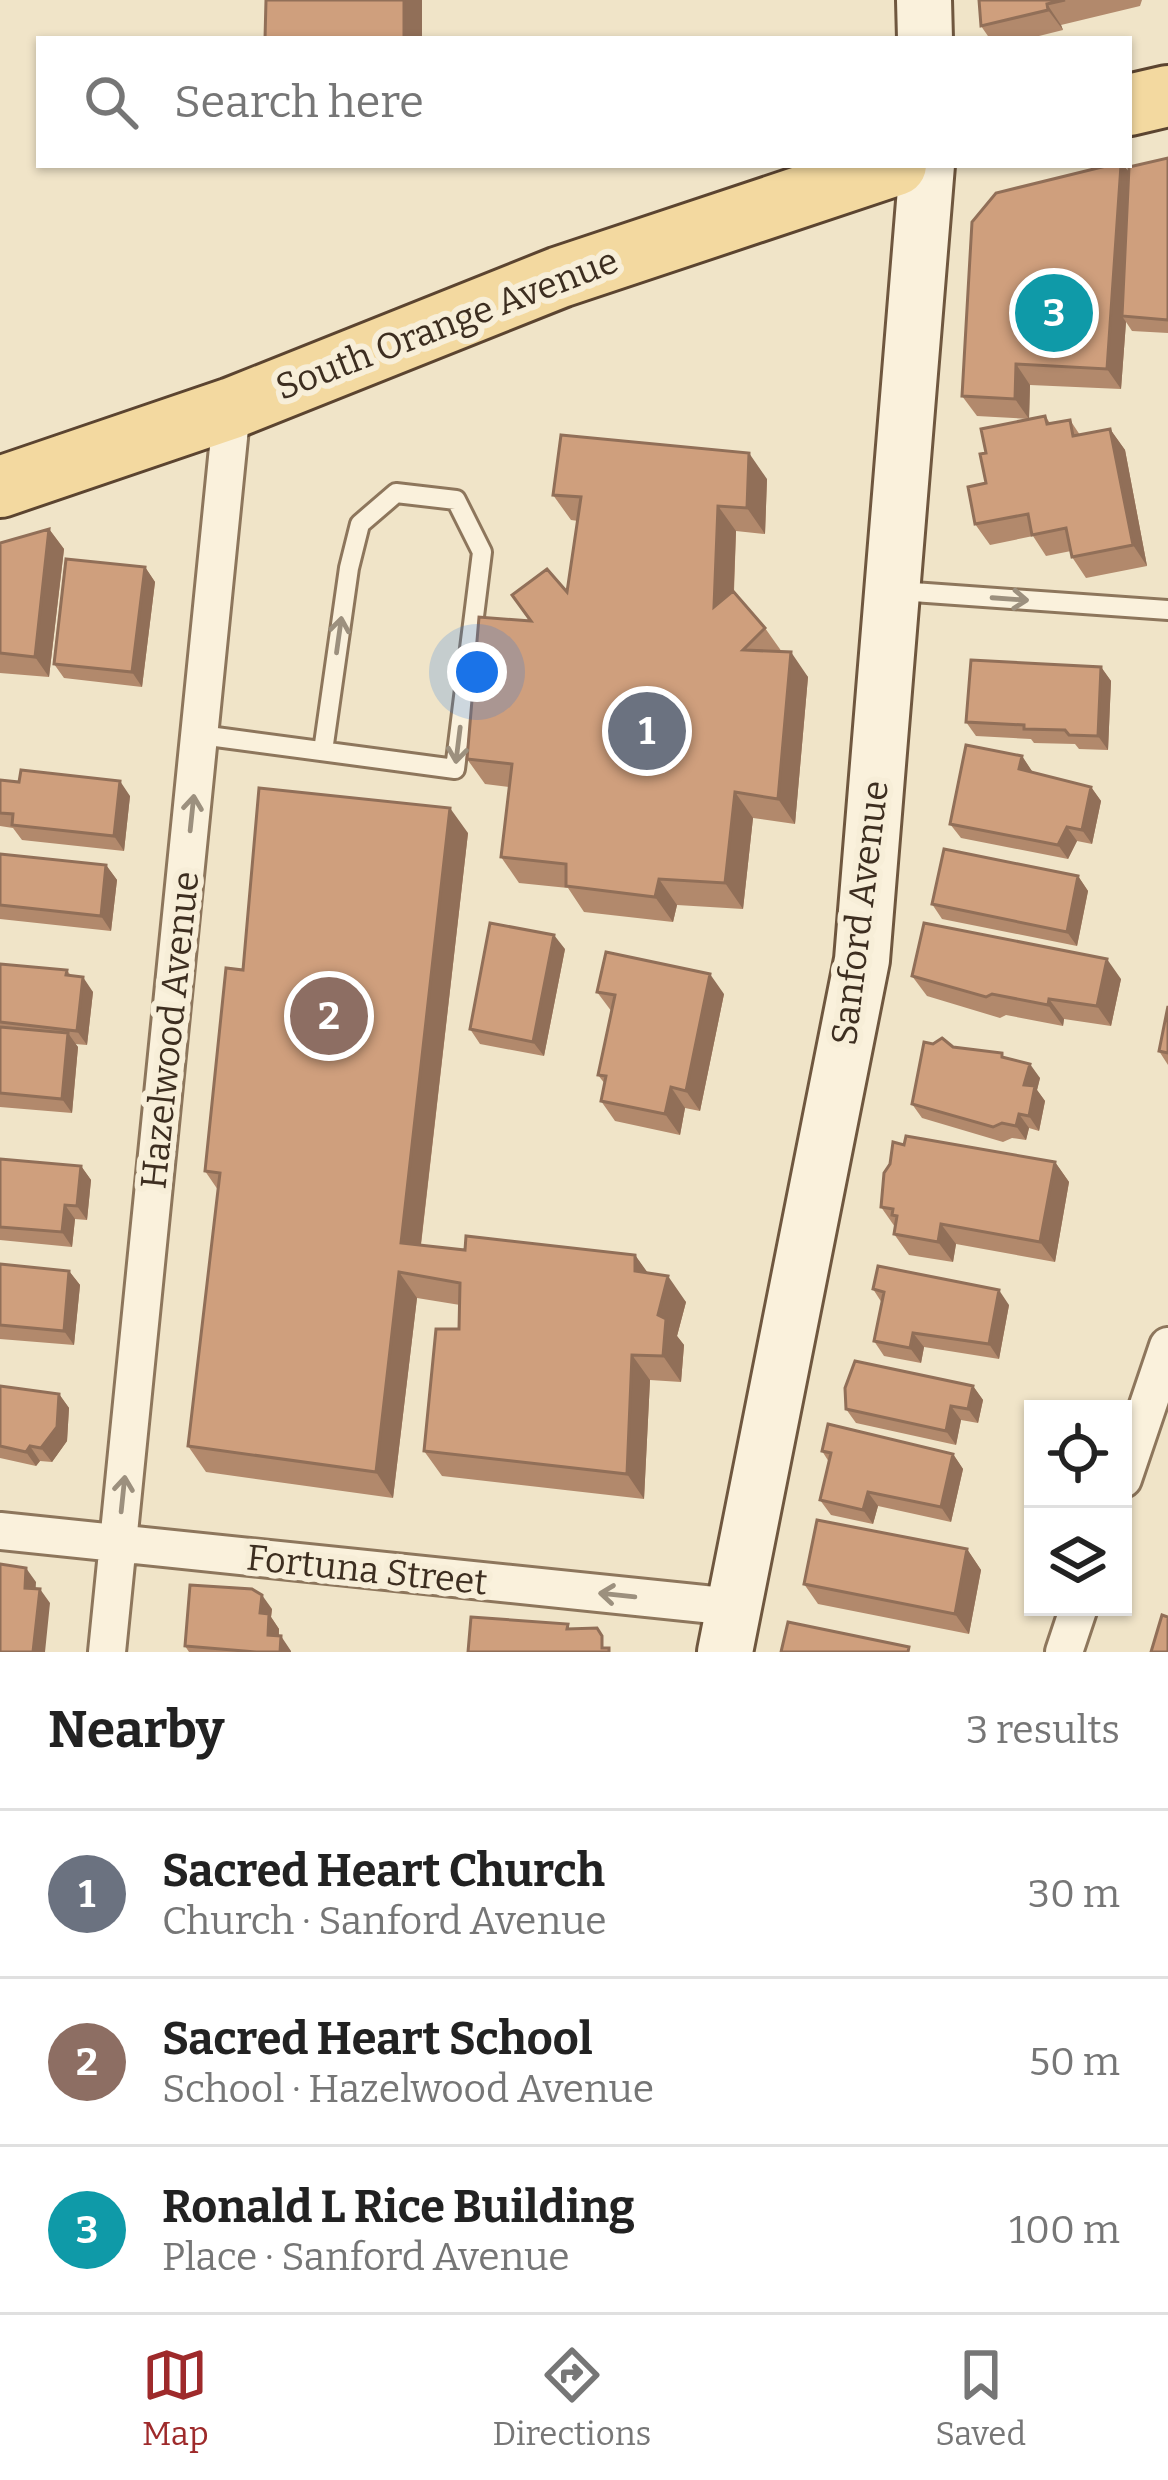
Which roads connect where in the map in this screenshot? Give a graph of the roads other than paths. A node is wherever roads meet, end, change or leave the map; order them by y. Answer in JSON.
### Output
{"nodes":[{"id":1,"x":924,"y":0,"type":"edge"},
{"id":2,"x":925,"y":36,"type":"edge"},
{"id":3,"x":1168,"y":96,"type":"edge"},
{"id":4,"x":1132,"y":104,"type":"edge"},
{"id":5,"x":887,"y":168,"type":"edge"},
{"id":6,"x":927,"y":168,"type":"edge"},
{"id":7,"x":232,"y":408,"type":"junction"},
{"id":8,"x":0,"y":487,"type":"edge"},
{"id":9,"x":894,"y":591,"type":"junction"},
{"id":10,"x":1168,"y":610,"type":"edge"},
{"id":11,"x":201,"y":734,"type":"junction"},
{"id":12,"x":323,"y":751,"type":"junction"},
{"id":13,"x":1168,"y":1346,"type":"edge"},
{"id":14,"x":1132,"y":1452,"type":"edge"},
{"id":15,"x":0,"y":1532,"type":"edge"},
{"id":16,"x":118,"y":1544,"type":"junction"},
{"id":17,"x":1076,"y":1616,"type":"edge"},
{"id":18,"x":729,"y":1630,"type":"edge"},
{"id":19,"x":106,"y":1652,"type":"edge"},
{"id":20,"x":1064,"y":1652,"type":"edge"}],
"edges":[{"from":1,"to":2,"type":"main road"},
{"from":3,"to":4,"type":"main road"},
{"from":5,"to":7,"type":"main road","name":"South Orange Avenue"},
{"from":6,"to":9,"type":"main road","name":"Sanford Avenue"},
{"from":7,"to":8,"type":"main road","name":"South Orange Avenue"},
{"from":7,"to":11,"type":"street","name":"Hazelwood Avenue"},
{"from":9,"to":10,"type":"lane","one_way":true},
{"from":9,"to":18,"type":"main road","name":"Sanford Avenue"},
{"from":11,"to":12,"type":"lane"},
{"from":16,"to":11,"type":"street","name":"Hazelwood Avenue","one_way":true},
{"from":12,"to":12,"type":"lane","one_way":true},
{"from":13,"to":14,"type":"street"},
{"from":15,"to":16,"type":"street","name":"Fortuna Street"},
{"from":18,"to":16,"type":"street","name":"Fortuna Street","one_way":true},
{"from":16,"to":19,"type":"street","name":"Hazelwood Avenue"},
{"from":17,"to":20,"type":"street"}]}
